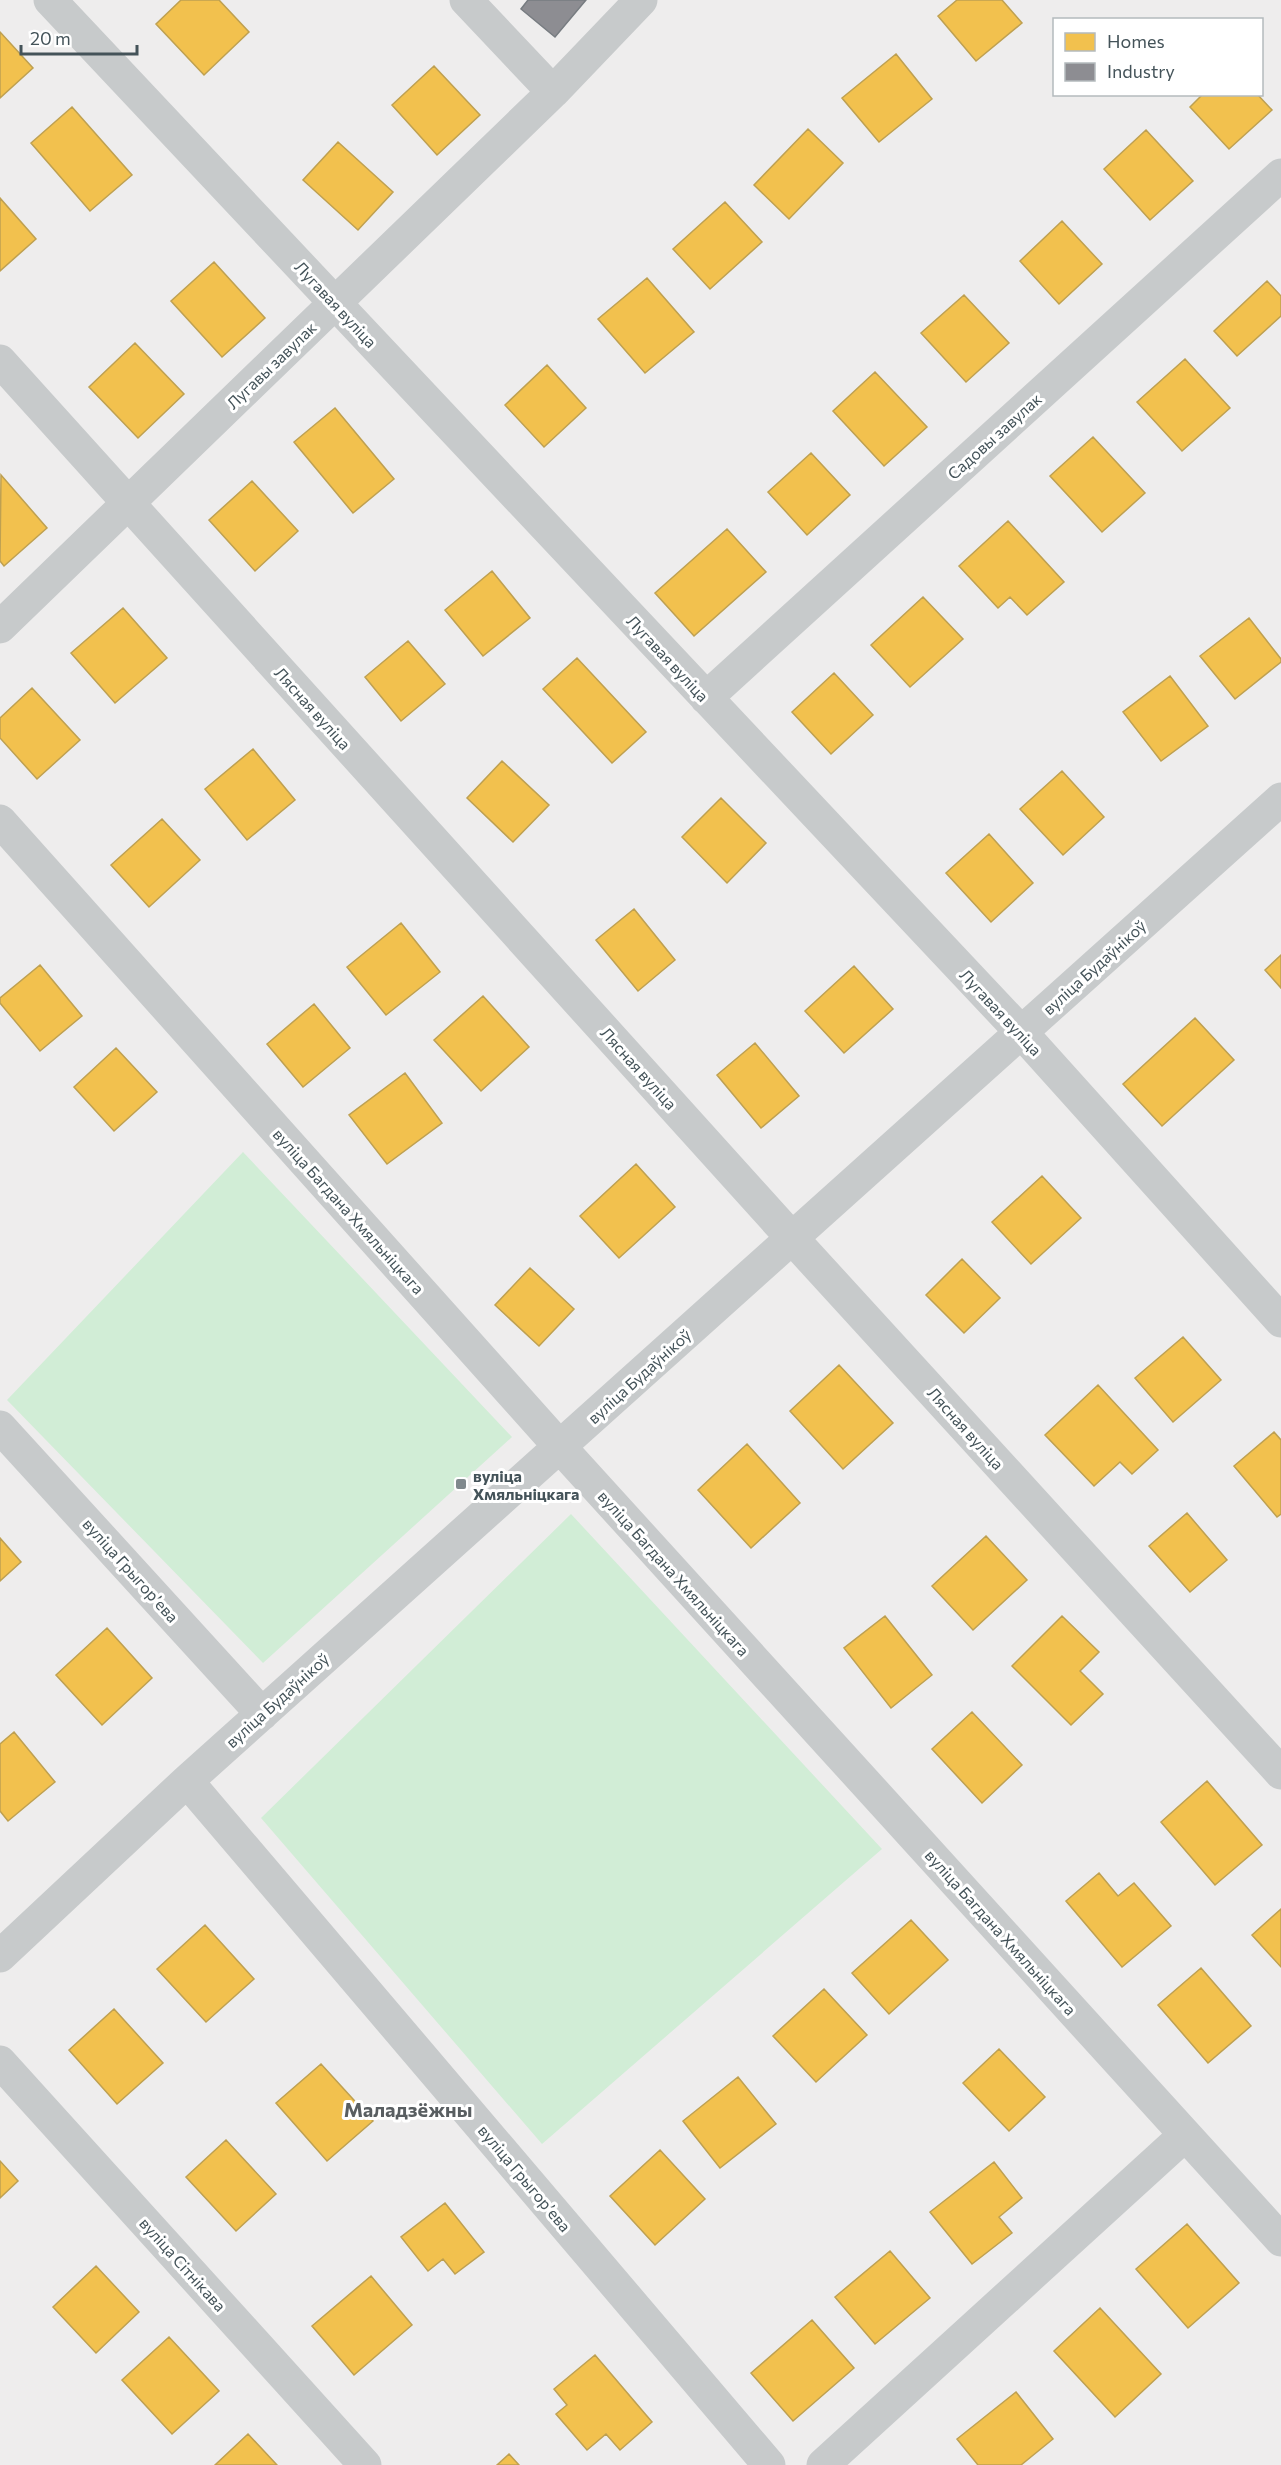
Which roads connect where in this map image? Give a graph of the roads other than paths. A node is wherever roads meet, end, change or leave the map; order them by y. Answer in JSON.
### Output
{"nodes":[{"id":1,"x":50,"y":0,"type":"edge"},
{"id":2,"x":466,"y":0,"type":"edge"},
{"id":3,"x":641,"y":0,"type":"edge"},
{"id":4,"x":553,"y":92,"type":"junction"},
{"id":5,"x":1281,"y":175,"type":"edge"},
{"id":6,"x":335,"y":303,"type":"junction"},
{"id":7,"x":0,"y":361,"type":"edge"},
{"id":8,"x":128,"y":503,"type":"junction"},
{"id":9,"x":0,"y":627,"type":"edge"},
{"id":10,"x":706,"y":698,"type":"junction"},
{"id":11,"x":1281,"y":799,"type":"edge"},
{"id":12,"x":0,"y":821,"type":"edge"},
{"id":13,"x":1021,"y":1032,"type":"junction"},
{"id":14,"x":792,"y":1238,"type":"junction"},
{"id":15,"x":1281,"y":1321,"type":"edge"},
{"id":16,"x":0,"y":1427,"type":"edge"},
{"id":17,"x":560,"y":1447,"type":"junction"},
{"id":18,"x":262,"y":1714,"type":"junction"},
{"id":19,"x":1281,"y":1773,"type":"edge"},
{"id":20,"x":188,"y":1781,"type":"junction"},
{"id":21,"x":0,"y":1956,"type":"edge"},
{"id":22,"x":0,"y":2062,"type":"edge"},
{"id":23,"x":1185,"y":2135,"type":"junction"},
{"id":24,"x":1281,"y":2240,"type":"edge"},
{"id":25,"x":365,"y":2465,"type":"edge"},
{"id":26,"x":769,"y":2465,"type":"edge"},
{"id":27,"x":823,"y":2465,"type":"edge"}],
"edges":[{"from":1,"to":6,"type":"street","name":"Лугавая вуліца"},
{"from":2,"to":4,"type":"street"},
{"from":3,"to":4,"type":"street","name":"Лугавы завулак"},
{"from":4,"to":6,"type":"street","name":"Лугавы завулак"},
{"from":5,"to":10,"type":"street","name":"Садовы завулак"},
{"from":6,"to":8,"type":"street","name":"Лугавы завулак"},
{"from":6,"to":10,"type":"street","name":"Лугавая вуліца"},
{"from":7,"to":8,"type":"street","name":"Лясная вуліца"},
{"from":8,"to":9,"type":"street","name":"Лугавы завулак"},
{"from":8,"to":14,"type":"street","name":"Лясная вуліца"},
{"from":10,"to":13,"type":"street","name":"Лугавая вуліца"},
{"from":11,"to":13,"type":"street","name":"вуліца Будаўнікоў"},
{"from":12,"to":17,"type":"street","name":"вуліца Багдана Хмяльніцкага"},
{"from":13,"to":14,"type":"street","name":"вуліца Будаўнікоў"},
{"from":13,"to":15,"type":"street","name":"Лугавая вуліца"},
{"from":14,"to":17,"type":"street","name":"вуліца Будаўнікоў"},
{"from":14,"to":19,"type":"street","name":"Лясная вуліца"},
{"from":16,"to":18,"type":"street","name":"вуліца Грыгорʼева"},
{"from":17,"to":18,"type":"street","name":"вуліца Будаўнікоў"},
{"from":17,"to":23,"type":"street","name":"вуліца Багдана Хмяльніцкага"},
{"from":18,"to":20,"type":"street","name":"вуліца Будаўнікоў"},
{"from":20,"to":21,"type":"street","name":"вуліца Будаўнікоў"},
{"from":20,"to":26,"type":"street","name":"вуліца Грыгорʼева"},
{"from":22,"to":25,"type":"street","name":"вуліца Сітнікава"},
{"from":23,"to":24,"type":"street","name":"вуліца Багдана Хмяльніцкага"},
{"from":23,"to":27,"type":"street"}]}
